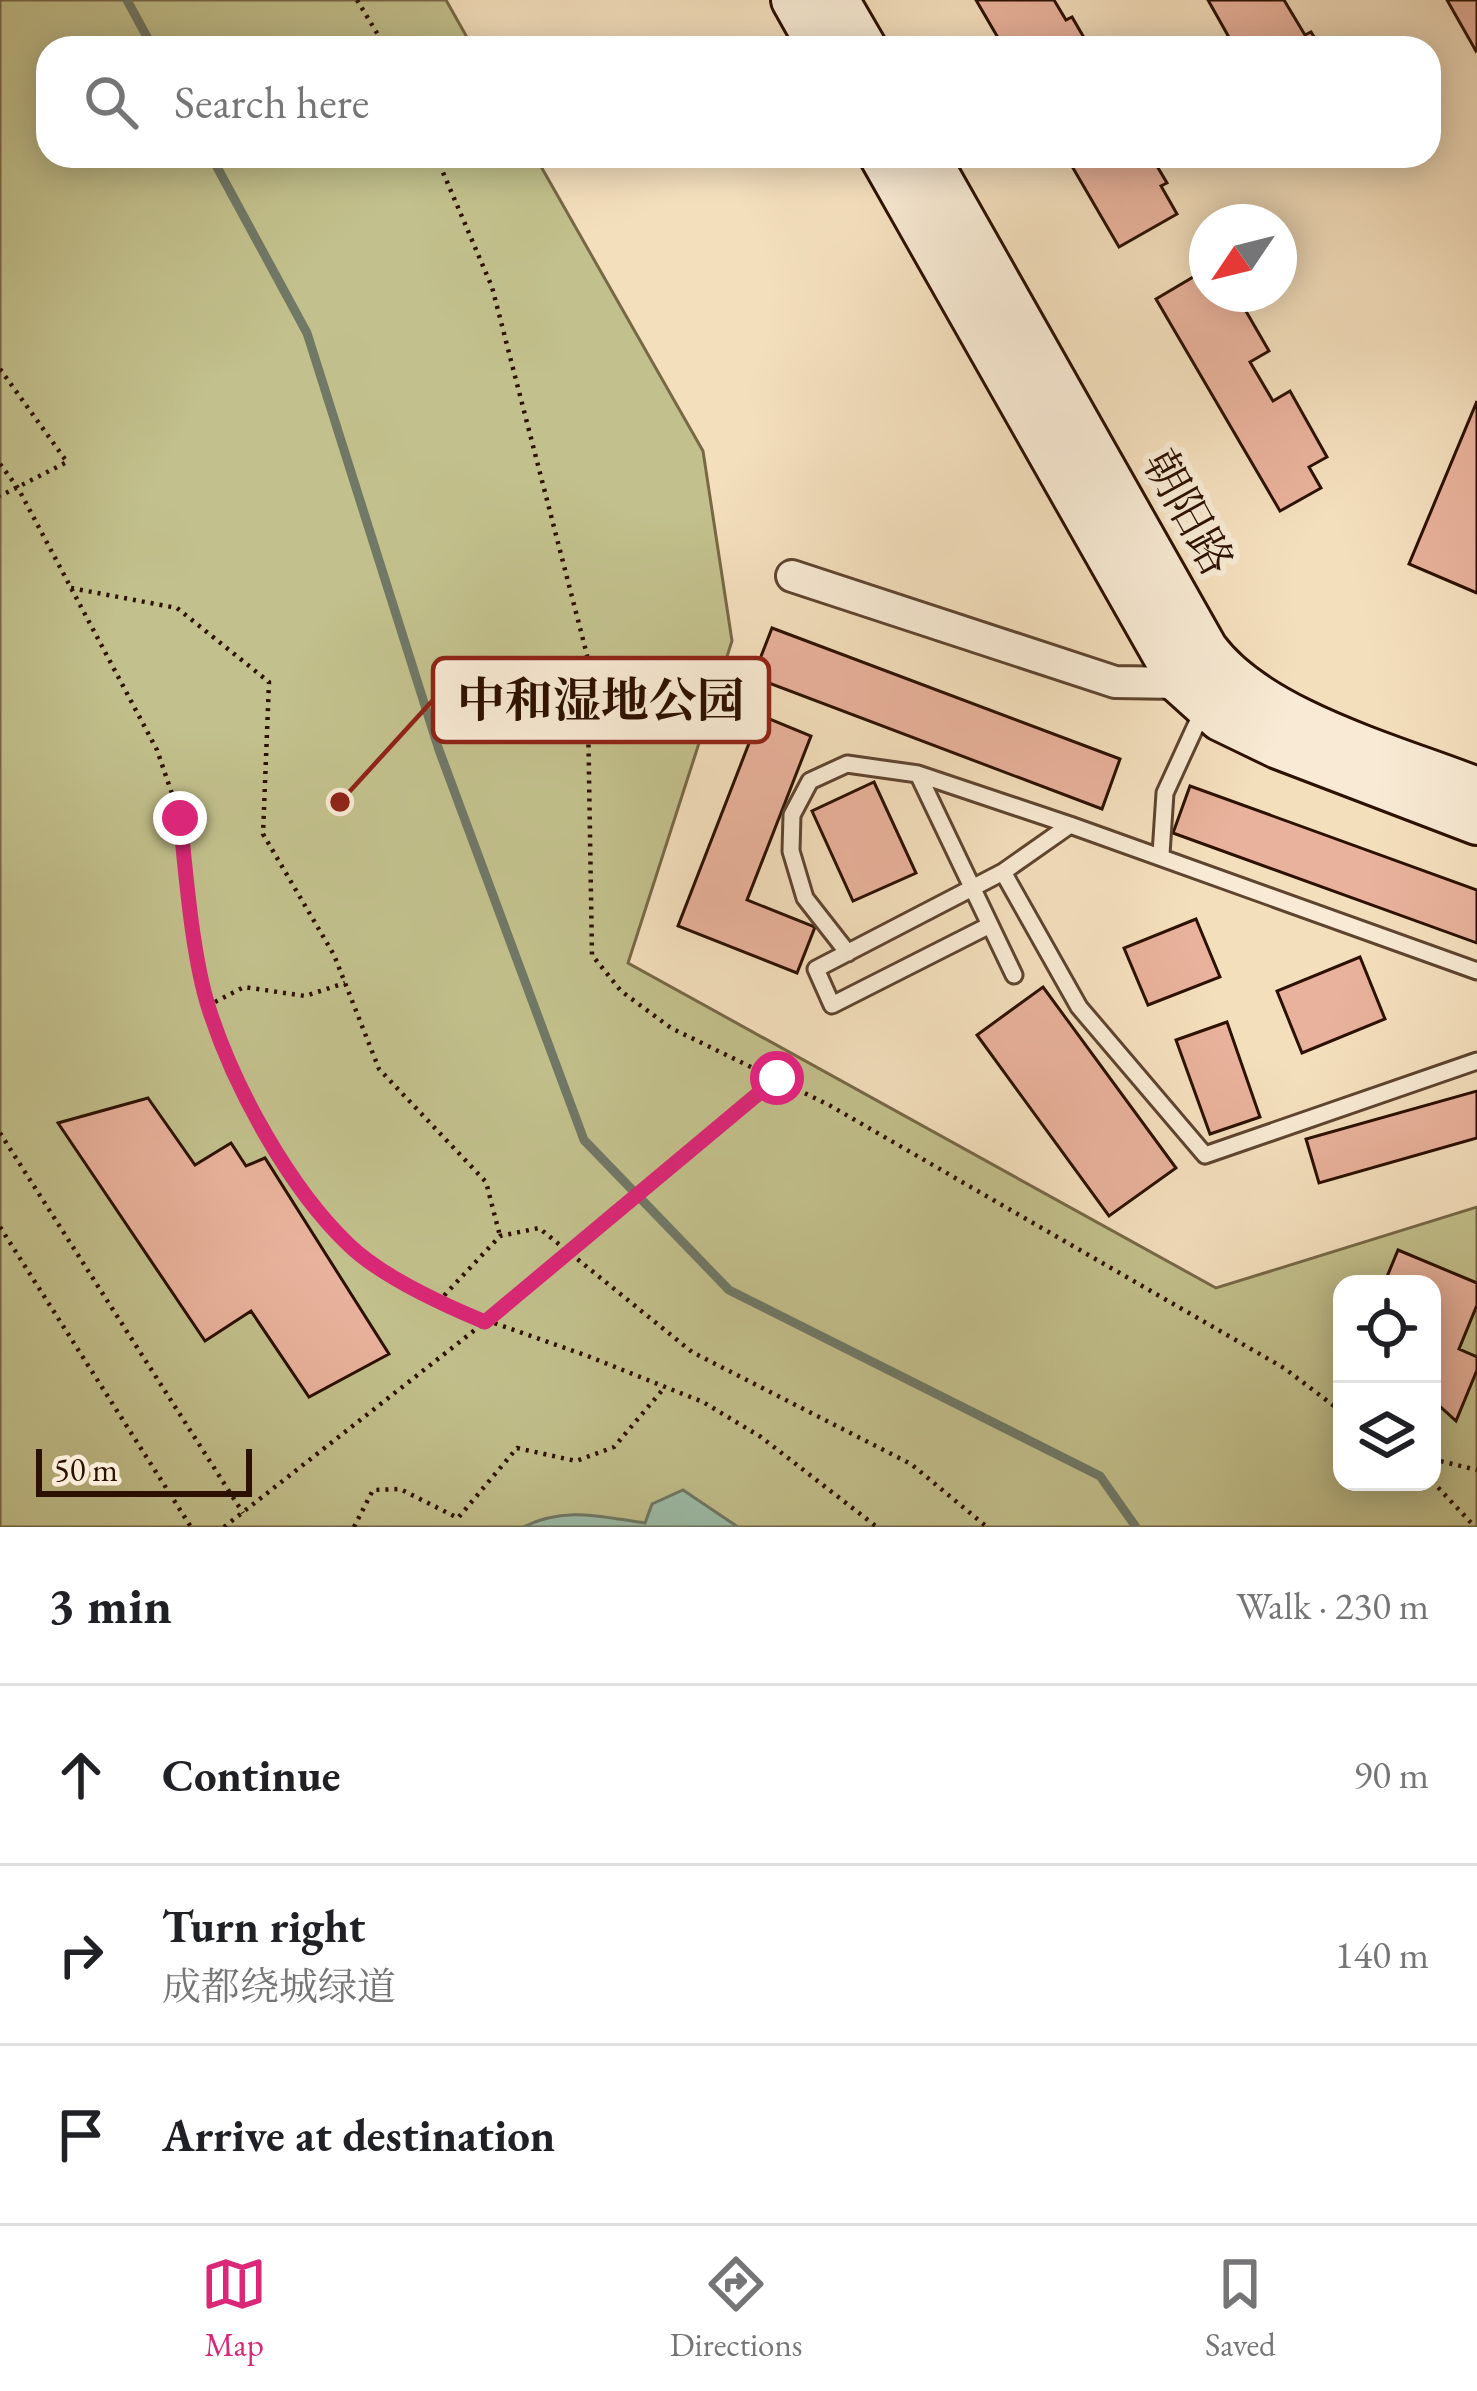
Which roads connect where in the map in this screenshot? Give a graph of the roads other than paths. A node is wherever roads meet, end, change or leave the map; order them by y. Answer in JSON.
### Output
{"nodes":[{"id":1,"x":793,"y":0,"type":"edge"},
{"id":2,"x":837,"y":0,"type":"edge"},
{"id":3,"x":813,"y":36,"type":"edge"},
{"id":4,"x":858,"y":36,"type":"edge"},
{"id":5,"x":888,"y":168,"type":"edge"},
{"id":6,"x":934,"y":168,"type":"edge"},
{"id":7,"x":792,"y":576,"type":"dead end"},
{"id":8,"x":1192,"y":694,"type":"junction"},
{"id":9,"x":918,"y":774,"type":"junction"},
{"id":10,"x":1477,"y":789,"type":"edge"},
{"id":11,"x":1477,"y":823,"type":"edge"},
{"id":12,"x":1070,"y":825,"type":"junction"},
{"id":13,"x":1161,"y":854,"type":"junction"},
{"id":14,"x":1003,"y":872,"type":"junction"},
{"id":15,"x":973,"y":889,"type":"junction"},
{"id":16,"x":990,"y":925,"type":"junction"},
{"id":17,"x":848,"y":953,"type":"junction"},
{"id":18,"x":1477,"y":971,"type":"edge"},
{"id":19,"x":1014,"y":975,"type":"dead end"},
{"id":20,"x":1477,"y":1061,"type":"edge"}],
"edges":[{"from":1,"to":3,"type":"main road"},
{"from":2,"to":4,"type":"main road"},
{"from":5,"to":8,"type":"main road"},
{"from":6,"to":10,"type":"main road","name":"朝阳路"},
{"from":7,"to":8,"type":"street"},
{"from":8,"to":11,"type":"main road"},
{"from":8,"to":13,"type":"lane"},
{"from":9,"to":12,"type":"lane"},
{"from":9,"to":15,"type":"lane"},
{"from":9,"to":17,"type":"lane"},
{"from":12,"to":13,"type":"lane"},
{"from":12,"to":14,"type":"lane"},
{"from":13,"to":18,"type":"lane"},
{"from":14,"to":15,"type":"lane"},
{"from":14,"to":20,"type":"lane"},
{"from":15,"to":16,"type":"lane"},
{"from":15,"to":17,"type":"lane"},
{"from":16,"to":17,"type":"lane"},
{"from":16,"to":19,"type":"lane"}]}
